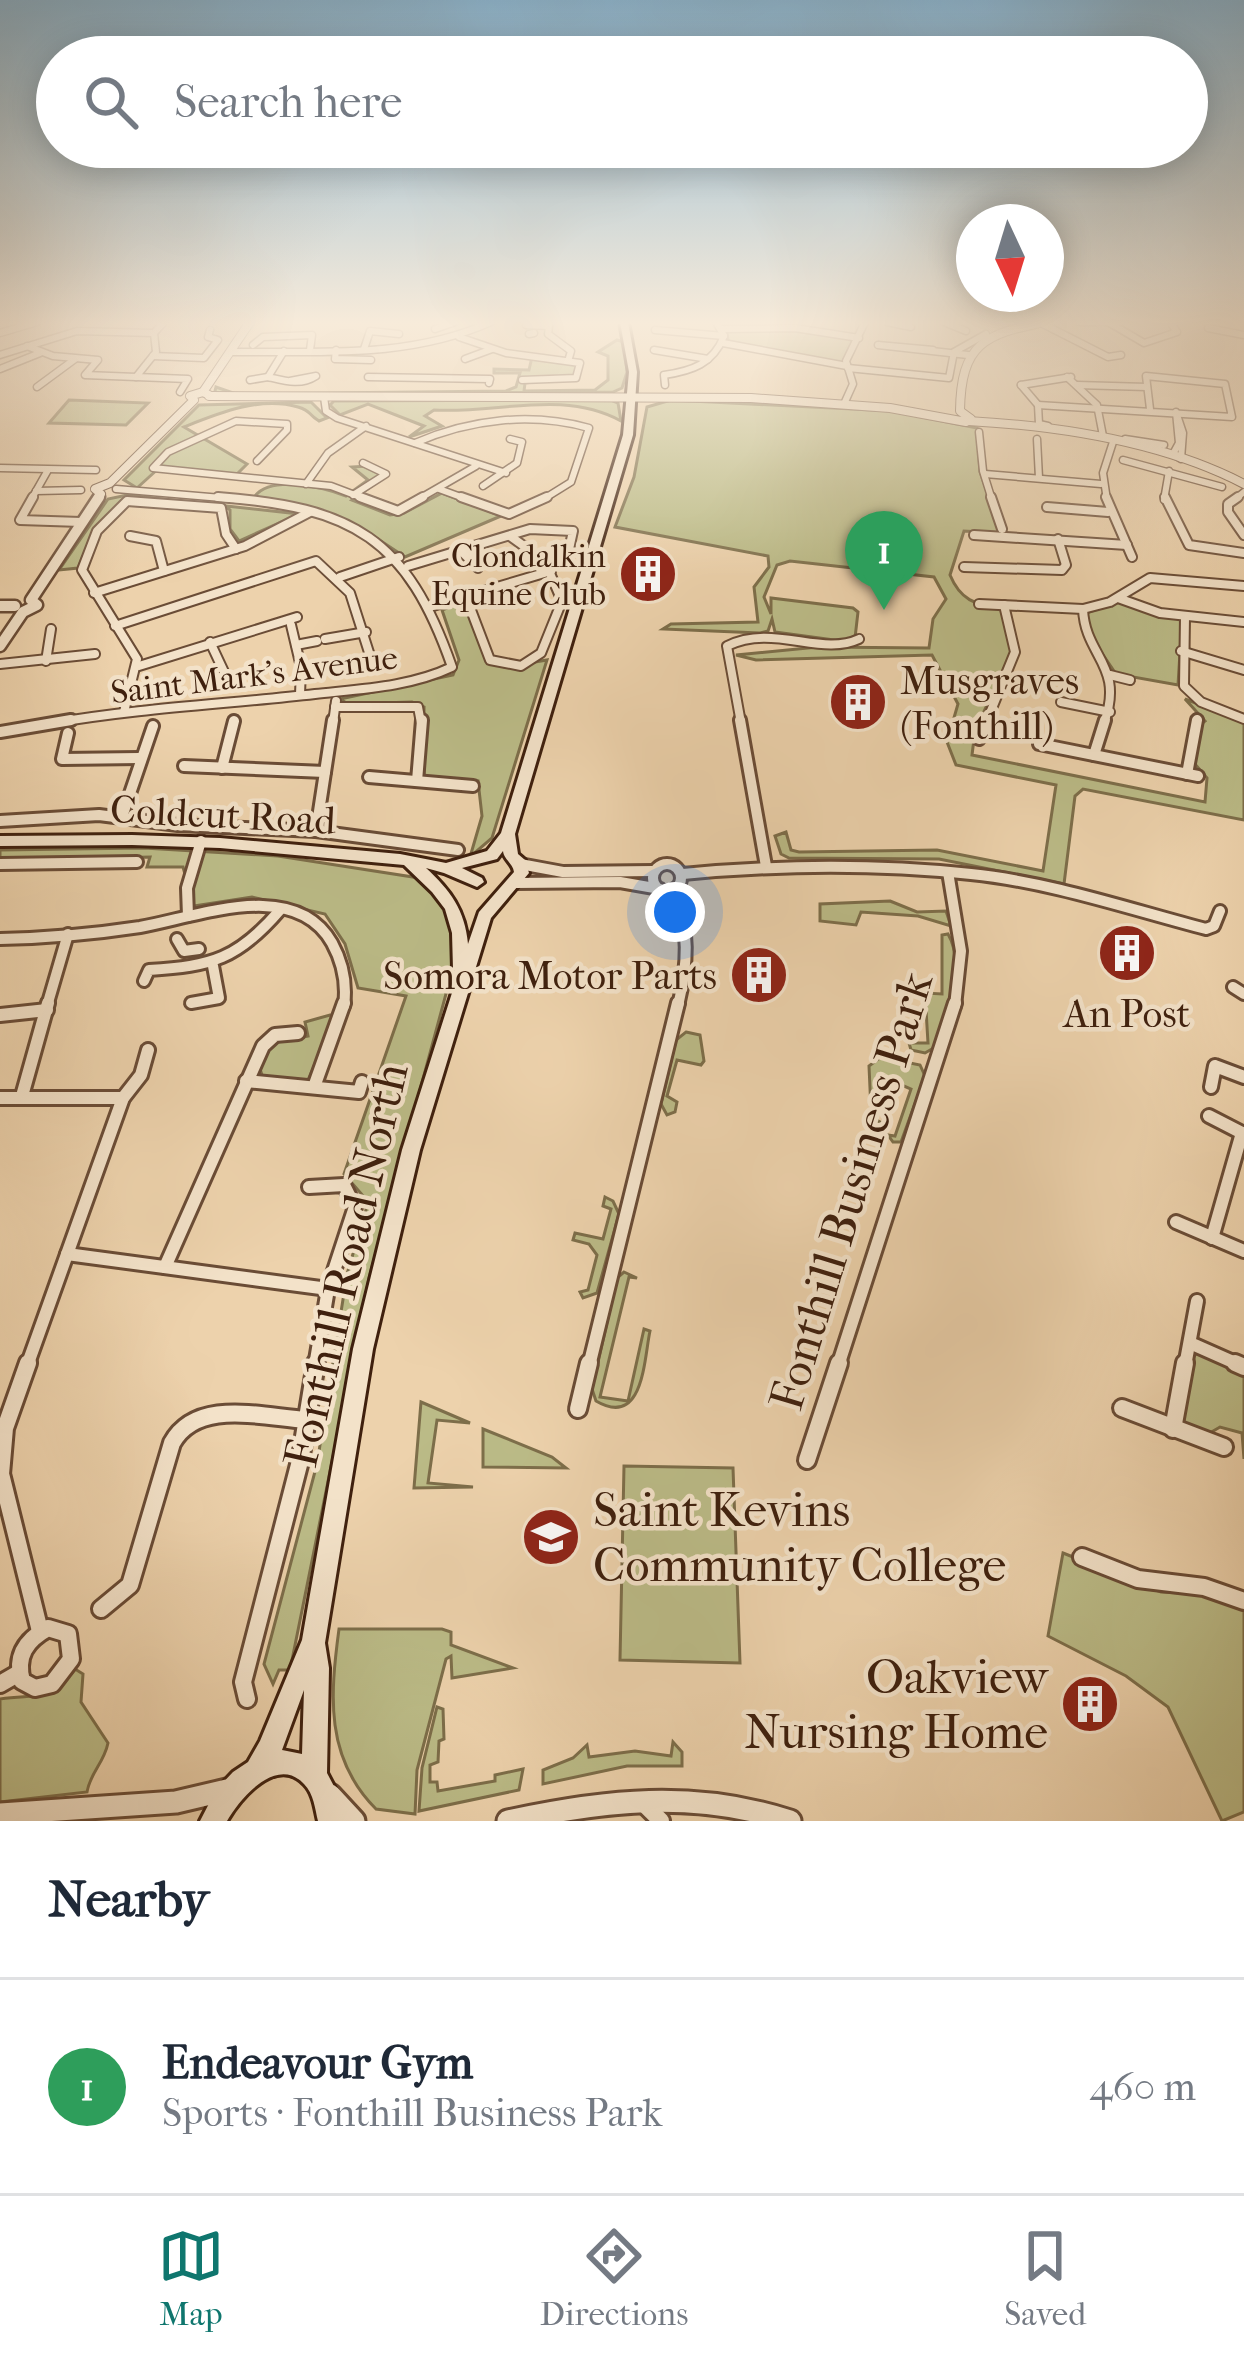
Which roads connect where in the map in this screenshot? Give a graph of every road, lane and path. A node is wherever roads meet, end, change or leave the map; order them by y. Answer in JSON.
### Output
{"nodes":[{"id":1,"x":187,"y":407,"type":"edge"},
{"id":2,"x":327,"y":407,"type":"edge"},
{"id":3,"x":630,"y":407,"type":"edge"},
{"id":4,"x":871,"y":407,"type":"edge"},
{"id":5,"x":962,"y":407,"type":"edge"},
{"id":6,"x":1038,"y":407,"type":"edge"},
{"id":7,"x":1098,"y":407,"type":"edge"},
{"id":8,"x":1123,"y":407,"type":"edge"},
{"id":9,"x":1229,"y":407,"type":"edge"},
{"id":10,"x":1150,"y":409,"type":"joint"},
{"id":11,"x":1175,"y":412,"type":"junction"},
{"id":12,"x":963,"y":417,"type":"junction"},
{"id":13,"x":366,"y":426,"type":"junction"},
{"id":14,"x":980,"y":432,"type":"dead end"},
{"id":15,"x":510,"y":439,"type":"dead end"},
{"id":16,"x":1037,"y":439,"type":"dead end"},
{"id":17,"x":1109,"y":440,"type":"junction"},
{"id":18,"x":415,"y":443,"type":"junction"},
{"id":19,"x":1164,"y":446,"type":"dead end"},
{"id":20,"x":1178,"y":457,"type":"junction"},
{"id":21,"x":1123,"y":460,"type":"dead end"},
{"id":22,"x":257,"y":461,"type":"dead end"},
{"id":23,"x":363,"y":463,"type":"dead end"},
{"id":24,"x":476,"y":466,"type":"junction"},
{"id":25,"x":0,"y":468,"type":"edge"},
{"id":26,"x":49,"y":470,"type":"junction"},
{"id":27,"x":96,"y":470,"type":"dead end"},
{"id":28,"x":1169,"y":471,"type":"junction"},
{"id":29,"x":506,"y":473,"type":"junction"},
{"id":30,"x":985,"y":474,"type":"junction"},
{"id":31,"x":1039,"y":478,"type":"junction"},
{"id":32,"x":260,"y":481,"type":"junction"},
{"id":33,"x":306,"y":484,"type":"junction"},
{"id":34,"x":1101,"y":484,"type":"junction"},
{"id":35,"x":1244,"y":485,"type":"edge"},
{"id":36,"x":113,"y":486,"type":"junction"},
{"id":37,"x":482,"y":486,"type":"dead end"},
{"id":38,"x":1222,"y":488,"type":"dead end"},
{"id":39,"x":439,"y":489,"type":"junction"},
{"id":40,"x":36,"y":490,"type":"junction"},
{"id":41,"x":81,"y":490,"type":"dead end"},
{"id":42,"x":353,"y":495,"type":"junction"},
{"id":43,"x":244,"y":502,"type":"junction"},
{"id":44,"x":1047,"y":507,"type":"dead end"},
{"id":45,"x":310,"y":512,"type":"junction"},
{"id":46,"x":1108,"y":512,"type":"junction"},
{"id":47,"x":81,"y":522,"type":"junction"},
{"id":48,"x":1002,"y":530,"type":"dead end"},
{"id":49,"x":974,"y":535,"type":"dead end"},
{"id":50,"x":1244,"y":535,"type":"edge"},
{"id":51,"x":130,"y":536,"type":"dead end"},
{"id":52,"x":510,"y":536,"type":"junction"},
{"id":53,"x":1058,"y":539,"type":"junction"},
{"id":54,"x":1127,"y":545,"type":"junction"},
{"id":55,"x":236,"y":548,"type":"junction"},
{"id":56,"x":528,"y":549,"type":"dead end"},
{"id":57,"x":461,"y":551,"type":"junction"},
{"id":58,"x":1244,"y":553,"type":"edge"},
{"id":59,"x":399,"y":557,"type":"junction"},
{"id":60,"x":1132,"y":557,"type":"dead end"},
{"id":61,"x":554,"y":559,"type":"dead end"},
{"id":62,"x":408,"y":566,"type":"junction"},
{"id":63,"x":964,"y":567,"type":"dead end"},
{"id":64,"x":478,"y":568,"type":"dead end"},
{"id":65,"x":561,"y":568,"type":"dead end"},
{"id":66,"x":1137,"y":569,"type":"dead end"},
{"id":67,"x":164,"y":571,"type":"junction"},
{"id":68,"x":548,"y":572,"type":"junction"},
{"id":69,"x":340,"y":577,"type":"junction"},
{"id":70,"x":1150,"y":578,"type":"junction"},
{"id":71,"x":1244,"y":586,"type":"edge"},
{"id":72,"x":94,"y":593,"type":"junction"},
{"id":73,"x":466,"y":597,"type":"junction"},
{"id":74,"x":1118,"y":598,"type":"junction"},
{"id":75,"x":979,"y":604,"type":"dead end"},
{"id":76,"x":1004,"y":605,"type":"junction"},
{"id":77,"x":0,"y":606,"type":"edge"},
{"id":78,"x":434,"y":606,"type":"junction"},
{"id":79,"x":19,"y":609,"type":"junction"},
{"id":80,"x":1083,"y":609,"type":"junction"},
{"id":81,"x":1185,"y":617,"type":"junction"},
{"id":82,"x":1244,"y":622,"type":"edge"},
{"id":83,"x":115,"y":626,"type":"junction"},
{"id":84,"x":51,"y":629,"type":"dead end"},
{"id":85,"x":366,"y":632,"type":"junction"},
{"id":86,"x":859,"y":639,"type":"dead end"},
{"id":87,"x":210,"y":642,"type":"junction"},
{"id":88,"x":296,"y":645,"type":"junction"},
{"id":89,"x":0,"y":646,"type":"edge"},
{"id":90,"x":1181,"y":651,"type":"junction"},
{"id":91,"x":95,"y":654,"type":"dead end"},
{"id":92,"x":46,"y":661,"type":"junction"},
{"id":93,"x":0,"y":664,"type":"edge"},
{"id":94,"x":139,"y":665,"type":"junction"},
{"id":95,"x":373,"y":665,"type":"dead end"},
{"id":96,"x":1244,"y":670,"type":"edge"},
{"id":97,"x":225,"y":674,"type":"dead end"},
{"id":98,"x":1110,"y":675,"type":"junction"},
{"id":99,"x":1130,"y":680,"type":"dead end"},
{"id":100,"x":336,"y":692,"type":"junction"},
{"id":101,"x":300,"y":695,"type":"junction"},
{"id":102,"x":1061,"y":702,"type":"dead end"},
{"id":103,"x":335,"y":707,"type":"junction"},
{"id":104,"x":124,"y":712,"type":"junction"},
{"id":105,"x":1110,"y":712,"type":"junction"},
{"id":106,"x":1244,"y":719,"type":"edge"},
{"id":107,"x":1197,"y":720,"type":"dead end"},
{"id":108,"x":234,"y":721,"type":"dead end"},
{"id":109,"x":153,"y":726,"type":"dead end"},
{"id":110,"x":68,"y":733,"type":"dead end"},
{"id":111,"x":1,"y":734,"type":"edge"},
{"id":112,"x":979,"y":739,"type":"dead end"},
{"id":113,"x":1040,"y":744,"type":"dead end"},
{"id":114,"x":1094,"y":755,"type":"junction"},
{"id":115,"x":140,"y":758,"type":"junction"},
{"id":116,"x":184,"y":766,"type":"dead end"},
{"id":117,"x":222,"y":768,"type":"junction"},
{"id":118,"x":325,"y":772,"type":"junction"},
{"id":119,"x":369,"y":777,"type":"dead end"},
{"id":120,"x":417,"y":781,"type":"junction"},
{"id":121,"x":473,"y":786,"type":"dead end"},
{"id":122,"x":122,"y":817,"type":"junction"},
{"id":123,"x":0,"y":821,"type":"edge"},
{"id":124,"x":316,"y":831,"type":"junction"},
{"id":125,"x":508,"y":834,"type":"junction"},
{"id":126,"x":0,"y":841,"type":"edge"},
{"id":127,"x":199,"y":847,"type":"junction"},
{"id":128,"x":458,"y":850,"type":"dead end"},
{"id":129,"x":486,"y":858,"type":"junction"},
{"id":130,"x":515,"y":860,"type":"junction"},
{"id":131,"x":137,"y":862,"type":"dead end"},
{"id":132,"x":408,"y":862,"type":"junction"},
{"id":133,"x":0,"y":864,"type":"edge"},
{"id":134,"x":442,"y":866,"type":"junction"},
{"id":135,"x":766,"y":866,"type":"junction"},
{"id":136,"x":652,"y":871,"type":"junction"},
{"id":137,"x":948,"y":872,"type":"junction"},
{"id":138,"x":683,"y":874,"type":"junction"},
{"id":139,"x":514,"y":884,"type":"junction"},
{"id":140,"x":481,"y":885,"type":"junction"},
{"id":141,"x":667,"y":889,"type":"junction"},
{"id":142,"x":280,"y":910,"type":"junction"},
{"id":143,"x":1220,"y":911,"type":"dead end"},
{"id":144,"x":486,"y":912,"type":"junction"},
{"id":145,"x":188,"y":916,"type":"junction"},
{"id":146,"x":68,"y":934,"type":"junction"},
{"id":147,"x":0,"y":939,"type":"edge"},
{"id":148,"x":177,"y":939,"type":"dead end"},
{"id":149,"x":199,"y":949,"type":"dead end"},
{"id":150,"x":184,"y":952,"type":"junction"},
{"id":151,"x":213,"y":966,"type":"junction"},
{"id":152,"x":177,"y":968,"type":"junction"},
{"id":153,"x":144,"y":981,"type":"dead end"},
{"id":154,"x":461,"y":986,"type":"junction"},
{"id":155,"x":191,"y":1003,"type":"dead end"},
{"id":156,"x":46,"y":1010,"type":"junction"},
{"id":157,"x":0,"y":1015,"type":"edge"},
{"id":158,"x":298,"y":1033,"type":"dead end"},
{"id":159,"x":148,"y":1050,"type":"dead end"},
{"id":160,"x":1244,"y":1077,"type":"edge"},
{"id":161,"x":247,"y":1081,"type":"junction"},
{"id":162,"x":362,"y":1082,"type":"dead end"},
{"id":163,"x":314,"y":1087,"type":"junction"},
{"id":164,"x":1211,"y":1088,"type":"dead end"},
{"id":165,"x":22,"y":1096,"type":"junction"},
{"id":166,"x":0,"y":1098,"type":"edge"},
{"id":167,"x":122,"y":1098,"type":"junction"},
{"id":168,"x":1209,"y":1116,"type":"dead end"},
{"id":169,"x":1243,"y":1133,"type":"edge"},
{"id":170,"x":309,"y":1187,"type":"dead end"},
{"id":171,"x":1176,"y":1222,"type":"dead end"},
{"id":172,"x":1212,"y":1238,"type":"junction"},
{"id":173,"x":1244,"y":1251,"type":"edge"},
{"id":174,"x":67,"y":1254,"type":"junction"},
{"id":175,"x":165,"y":1267,"type":"junction"},
{"id":176,"x":328,"y":1289,"type":"junction"},
{"id":177,"x":1197,"y":1301,"type":"dead end"},
{"id":178,"x":1190,"y":1343,"type":"junction"},
{"id":179,"x":1244,"y":1367,"type":"edge"},
{"id":180,"x":1122,"y":1408,"type":"dead end"},
{"id":181,"x":578,"y":1409,"type":"dead end"},
{"id":182,"x":307,"y":1420,"type":"junction"},
{"id":183,"x":1173,"y":1429,"type":"junction"},
{"id":184,"x":1224,"y":1447,"type":"dead end"},
{"id":185,"x":807,"y":1460,"type":"dead end"},
{"id":186,"x":0,"y":1474,"type":"edge"},
{"id":187,"x":1082,"y":1557,"type":"dead end"},
{"id":188,"x":1244,"y":1601,"type":"edge"},
{"id":189,"x":101,"y":1609,"type":"dead end"},
{"id":190,"x":40,"y":1631,"type":"junction"},
{"id":191,"x":313,"y":1643,"type":"junction"},
{"id":192,"x":19,"y":1673,"type":"junction"},
{"id":193,"x":0,"y":1684,"type":"edge"},
{"id":194,"x":247,"y":1699,"type":"dead end"},
{"id":195,"x":257,"y":1767,"type":"junction"},
{"id":196,"x":318,"y":1781,"type":"junction"},
{"id":197,"x":231,"y":1788,"type":"junction"},
{"id":198,"x":638,"y":1798,"type":"junction"},
{"id":199,"x":696,"y":1810,"type":"edge"},
{"id":200,"x":0,"y":1814,"type":"edge"},
{"id":201,"x":213,"y":1821,"type":"edge"},
{"id":202,"x":331,"y":1821,"type":"edge"},
{"id":203,"x":354,"y":1821,"type":"edge"},
{"id":204,"x":508,"y":1821,"type":"edge"},
{"id":205,"x":661,"y":1821,"type":"edge"},
{"id":206,"x":790,"y":1821,"type":"edge"}],
"edges":[{"from":1,"to":36,"type":"street"},
{"from":2,"to":13,"type":"street"},
{"from":3,"to":125,"type":"main road","name":"Fonthill Road North"},
{"from":4,"to":12,"type":"street"},
{"from":5,"to":12,"type":"street"},
{"from":6,"to":17,"type":"street"},
{"from":7,"to":17,"type":"street"},
{"from":8,"to":10,"type":"street"},
{"from":9,"to":11,"type":"street"},
{"from":10,"to":11,"type":"street"},
{"from":11,"to":20,"type":"street"},
{"from":12,"to":17,"type":"street"},
{"from":13,"to":18,"type":"street"},
{"from":13,"to":33,"type":"street"},
{"from":14,"to":30,"type":"street"},
{"from":15,"to":29,"type":"street"},
{"from":16,"to":31,"type":"street"},
{"from":17,"to":19,"type":"street"},
{"from":17,"to":20,"type":"street"},
{"from":17,"to":34,"type":"street"},
{"from":18,"to":24,"type":"street"},
{"from":18,"to":39,"type":"street"},
{"from":20,"to":35,"type":"street"},
{"from":21,"to":28,"type":"street"},
{"from":22,"to":32,"type":"street"},
{"from":23,"to":42,"type":"street"},
{"from":24,"to":29,"type":"street"},
{"from":24,"to":39,"type":"street"},
{"from":25,"to":26,"type":"street"},
{"from":26,"to":27,"type":"street"},
{"from":26,"to":40,"type":"street"},
{"from":28,"to":38,"type":"street"},
{"from":28,"to":58,"type":"street"},
{"from":29,"to":37,"type":"street"},
{"from":30,"to":31,"type":"street"},
{"from":30,"to":48,"type":"street"},
{"from":31,"to":34,"type":"street"},
{"from":32,"to":33,"type":"street"},
{"from":32,"to":43,"type":"street"},
{"from":33,"to":42,"type":"street"},
{"from":34,"to":46,"type":"street"},
{"from":35,"to":50,"type":"street"},
{"from":36,"to":43,"type":"street","name":"Saint Mark's Avenue"},
{"from":36,"to":47,"type":"street"},
{"from":39,"to":42,"type":"street"},
{"from":40,"to":41,"type":"street"},
{"from":40,"to":47,"type":"street"},
{"from":43,"to":45,"type":"street","name":"Saint Mark's Avenue"},
{"from":44,"to":46,"type":"street"},
{"from":45,"to":55,"type":"street"},
{"from":45,"to":59,"type":"street","name":"Saint Mark's Avenue"},
{"from":46,"to":54,"type":"street"},
{"from":47,"to":79,"type":"street"},
{"from":49,"to":53,"type":"street"},
{"from":51,"to":67,"type":"street"},
{"from":52,"to":56,"type":"street"},
{"from":52,"to":57,"type":"street"},
{"from":52,"to":61,"type":"street"},
{"from":53,"to":54,"type":"street"},
{"from":53,"to":63,"type":"street"},
{"from":54,"to":60,"type":"street"},
{"from":55,"to":67,"type":"street"},
{"from":55,"to":72,"type":"street"},
{"from":57,"to":62,"type":"street"},
{"from":57,"to":64,"type":"street"},
{"from":59,"to":62,"type":"street","name":"Saint Mark's Avenue"},
{"from":59,"to":69,"type":"street"},
{"from":62,"to":78,"type":"street","name":"Saint Mark's Avenue"},
{"from":65,"to":68,"type":"street"},
{"from":66,"to":70,"type":"street"},
{"from":67,"to":72,"type":"street"},
{"from":68,"to":73,"type":"street"},
{"from":68,"to":73,"type":"street"},
{"from":69,"to":83,"type":"street"},
{"from":69,"to":85,"type":"street"},
{"from":70,"to":71,"type":"street"},
{"from":70,"to":74,"type":"street"},
{"from":72,"to":83,"type":"street"},
{"from":73,"to":78,"type":"street"},
{"from":74,"to":80,"type":"street"},
{"from":74,"to":81,"type":"street"},
{"from":75,"to":76,"type":"street"},
{"from":76,"to":80,"type":"street"},
{"from":76,"to":112,"type":"street"},
{"from":77,"to":79,"type":"street"},
{"from":78,"to":100,"type":"street","name":"Saint Mark's Avenue"},
{"from":79,"to":89,"type":"street"},
{"from":80,"to":98,"type":"street"},
{"from":81,"to":82,"type":"street"},
{"from":81,"to":90,"type":"street"},
{"from":83,"to":94,"type":"street"},
{"from":84,"to":92,"type":"street"},
{"from":85,"to":88,"type":"street"},
{"from":85,"to":95,"type":"street"},
{"from":86,"to":135,"type":"street"},
{"from":87,"to":88,"type":"street"},
{"from":87,"to":94,"type":"street"},
{"from":87,"to":97,"type":"street"},
{"from":88,"to":101,"type":"street"},
{"from":90,"to":96,"type":"street"},
{"from":90,"to":106,"type":"street"},
{"from":91,"to":92,"type":"street"},
{"from":92,"to":93,"type":"street"},
{"from":94,"to":104,"type":"street"},
{"from":98,"to":99,"type":"street"},
{"from":98,"to":105,"type":"street"},
{"from":100,"to":101,"type":"street","name":"Saint Mark's Avenue"},
{"from":100,"to":103,"type":"street"},
{"from":101,"to":104,"type":"street","name":"Saint Mark's Avenue"},
{"from":102,"to":105,"type":"street"},
{"from":103,"to":118,"type":"street"},
{"from":103,"to":120,"type":"street"},
{"from":104,"to":111,"type":"street","name":"Saint Mark's Avenue"},
{"from":105,"to":114,"type":"street"},
{"from":107,"to":114,"type":"street"},
{"from":108,"to":117,"type":"street"},
{"from":109,"to":115,"type":"street"},
{"from":110,"to":115,"type":"street"},
{"from":113,"to":114,"type":"street"},
{"from":115,"to":122,"type":"street"},
{"from":116,"to":117,"type":"street"},
{"from":117,"to":118,"type":"street"},
{"from":118,"to":124,"type":"street"},
{"from":119,"to":120,"type":"street"},
{"from":120,"to":121,"type":"street"},
{"from":122,"to":123,"type":"street"},
{"from":122,"to":124,"type":"street"},
{"from":124,"to":128,"type":"street"},
{"from":125,"to":129,"type":"main road","name":"Fonthill Road North"},
{"from":125,"to":130,"type":"main road","name":"Fonthill Road North"},
{"from":126,"to":127,"type":"main road","name":"Coldcut Road"},
{"from":127,"to":132,"type":"main road","name":"Coldcut Road"},
{"from":127,"to":145,"type":"street"},
{"from":129,"to":130,"type":"main road"},
{"from":129,"to":134,"type":"main road"},
{"from":129,"to":140,"type":"main road","name":"Fonthill Road North"},
{"from":130,"to":136,"type":"street"},
{"from":130,"to":139,"type":"main road","name":"Fonthill Road North"},
{"from":131,"to":133,"type":"street"},
{"from":132,"to":134,"type":"main road","name":"Coldcut Road"},
{"from":132,"to":154,"type":"main road"},
{"from":134,"to":140,"type":"main road"},
{"from":135,"to":137,"type":"street"},
{"from":135,"to":138,"type":"street"},
{"from":136,"to":138,"type":"street"},
{"from":136,"to":141,"type":"street"},
{"from":137,"to":143,"type":"street"},
{"from":137,"to":185,"type":"street","name":"Fonthill Business Park"},
{"from":138,"to":141,"type":"street"},
{"from":139,"to":140,"type":"main road"},
{"from":139,"to":141,"type":"street"},
{"from":139,"to":144,"type":"main road","name":"Fonthill Road North"},
{"from":140,"to":144,"type":"main road","name":"Fonthill Road North"},
{"from":141,"to":181,"type":"street"},
{"from":142,"to":145,"type":"street"},
{"from":142,"to":151,"type":"street"},
{"from":142,"to":163,"type":"street"},
{"from":144,"to":154,"type":"main road","name":"Fonthill Road North"},
{"from":145,"to":146,"type":"street"},
{"from":146,"to":147,"type":"street"},
{"from":146,"to":156,"type":"street"},
{"from":148,"to":150,"type":"street"},
{"from":149,"to":150,"type":"street"},
{"from":150,"to":152,"type":"street"},
{"from":151,"to":152,"type":"street"},
{"from":151,"to":155,"type":"street"},
{"from":152,"to":153,"type":"street"},
{"from":154,"to":191,"type":"main road","name":"Fonthill Road North"},
{"from":156,"to":157,"type":"street"},
{"from":156,"to":165,"type":"street"},
{"from":158,"to":161,"type":"street"},
{"from":159,"to":167,"type":"street"},
{"from":160,"to":164,"type":"street"},
{"from":161,"to":163,"type":"street"},
{"from":161,"to":175,"type":"street"},
{"from":162,"to":163,"type":"street"},
{"from":165,"to":166,"type":"street"},
{"from":165,"to":167,"type":"street"},
{"from":167,"to":174,"type":"street"},
{"from":168,"to":169,"type":"street"},
{"from":169,"to":172,"type":"street"},
{"from":170,"to":176,"type":"street"},
{"from":171,"to":172,"type":"street"},
{"from":172,"to":173,"type":"street"},
{"from":174,"to":175,"type":"street"},
{"from":174,"to":186,"type":"street"},
{"from":175,"to":176,"type":"street"},
{"from":176,"to":182,"type":"street"},
{"from":177,"to":178,"type":"street"},
{"from":178,"to":179,"type":"street"},
{"from":178,"to":183,"type":"street"},
{"from":180,"to":183,"type":"street"},
{"from":182,"to":189,"type":"street"},
{"from":182,"to":194,"type":"street"},
{"from":183,"to":184,"type":"street"},
{"from":186,"to":190,"type":"street"},
{"from":187,"to":188,"type":"street"},
{"from":190,"to":192,"type":"street"},
{"from":190,"to":192,"type":"street"},
{"from":191,"to":195,"type":"main road","name":"Fonthill Road North"},
{"from":191,"to":196,"type":"main road","name":"Fonthill Road North"},
{"from":192,"to":193,"type":"street"},
{"from":195,"to":196,"type":"main road"},
{"from":195,"to":197,"type":"main road","name":"Fonthill Road North"},
{"from":196,"to":202,"type":"main road","name":"Fonthill Road North"},
{"from":196,"to":203,"type":"street"},
{"from":197,"to":200,"type":"street"},
{"from":197,"to":201,"type":"main road","name":"Fonthill Road North"},
{"from":198,"to":199,"type":"street"},
{"from":198,"to":204,"type":"street"},
{"from":198,"to":205,"type":"street"},
{"from":199,"to":206,"type":"street"}]}
